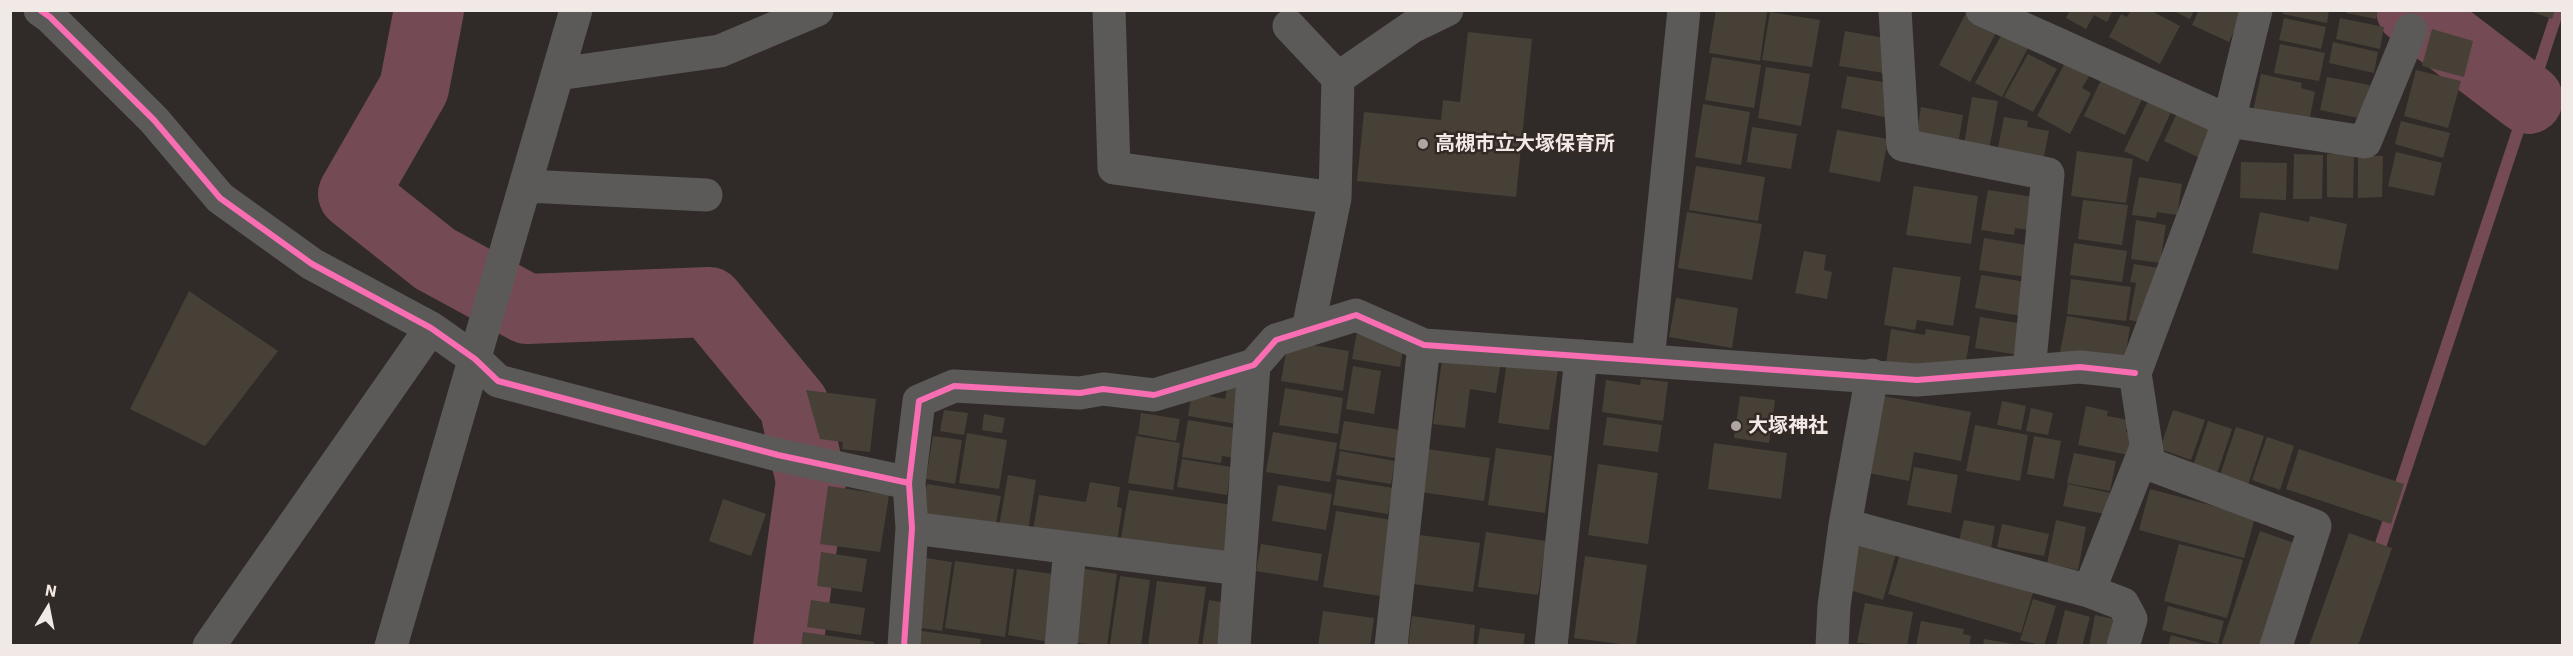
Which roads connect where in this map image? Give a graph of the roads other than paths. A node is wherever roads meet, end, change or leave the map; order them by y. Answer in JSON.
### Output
{"nodes":[{"id":1,"x":40,"y":10,"type":"edge"},
{"id":2,"x":576,"y":10,"type":"edge"},
{"id":3,"x":817,"y":10,"type":"edge"},
{"id":4,"x":1109,"y":10,"type":"edge"},
{"id":5,"x":1447,"y":10,"type":"edge"},
{"id":6,"x":1684,"y":10,"type":"edge"},
{"id":7,"x":1895,"y":10,"type":"edge"},
{"id":8,"x":1982,"y":10,"type":"edge"},
{"id":9,"x":2256,"y":10,"type":"edge"},
{"id":10,"x":1289,"y":26,"type":"dead end"},
{"id":11,"x":2411,"y":30,"type":"dead end"},
{"id":12,"x":558,"y":74,"type":"junction"},
{"id":13,"x":1338,"y":78,"type":"junction"},
{"id":14,"x":2229,"y":121,"type":"junction"},
{"id":15,"x":527,"y":186,"type":"junction"},
{"id":16,"x":706,"y":195,"type":"dead end"},
{"id":17,"x":1335,"y":198,"type":"junction"},
{"id":18,"x":431,"y":328,"type":"junction"},
{"id":19,"x":1308,"y":329,"type":"junction"},
{"id":20,"x":1424,"y":345,"type":"junction"},
{"id":21,"x":1581,"y":356,"type":"junction"},
{"id":22,"x":475,"y":359,"type":"junction"},
{"id":23,"x":1648,"y":360,"type":"junction"},
{"id":24,"x":1254,"y":365,"type":"junction"},
{"id":25,"x":2029,"y":371,"type":"junction"},
{"id":26,"x":2135,"y":373,"type":"junction"},
{"id":27,"x":1872,"y":375,"type":"junction"},
{"id":28,"x":2146,"y":447,"type":"junction"},
{"id":29,"x":909,"y":483,"type":"junction"},
{"id":30,"x":1845,"y":525,"type":"junction"},
{"id":31,"x":912,"y":528,"type":"junction"},
{"id":32,"x":1070,"y":548,"type":"junction"},
{"id":33,"x":1239,"y":569,"type":"junction"},
{"id":34,"x":2089,"y":591,"type":"junction"},
{"id":35,"x":209,"y":645,"type":"edge"},
{"id":36,"x":391,"y":645,"type":"edge"},
{"id":37,"x":904,"y":645,"type":"edge"},
{"id":38,"x":1061,"y":645,"type":"edge"},
{"id":39,"x":1234,"y":645,"type":"edge"},
{"id":40,"x":1391,"y":645,"type":"edge"},
{"id":41,"x":1551,"y":645,"type":"edge"},
{"id":42,"x":1832,"y":645,"type":"edge"},
{"id":43,"x":2123,"y":645,"type":"edge"},
{"id":44,"x":2276,"y":645,"type":"edge"}],
"edges":[{"from":1,"to":18,"type":"street"},
{"from":2,"to":12,"type":"street"},
{"from":3,"to":12,"type":"street"},
{"from":4,"to":17,"type":"street"},
{"from":5,"to":13,"type":"street"},
{"from":6,"to":23,"type":"street"},
{"from":7,"to":25,"type":"street"},
{"from":8,"to":14,"type":"street"},
{"from":9,"to":14,"type":"street"},
{"from":10,"to":13,"type":"street"},
{"from":11,"to":14,"type":"street"},
{"from":12,"to":15,"type":"street"},
{"from":13,"to":17,"type":"street"},
{"from":14,"to":26,"type":"street"},
{"from":15,"to":16,"type":"street"},
{"from":15,"to":22,"type":"street"},
{"from":17,"to":19,"type":"street"},
{"from":18,"to":22,"type":"street"},
{"from":18,"to":35,"type":"street"},
{"from":19,"to":20,"type":"street"},
{"from":19,"to":24,"type":"street"},
{"from":20,"to":21,"type":"street"},
{"from":20,"to":40,"type":"street"},
{"from":21,"to":23,"type":"street"},
{"from":21,"to":41,"type":"street"},
{"from":22,"to":29,"type":"street"},
{"from":22,"to":36,"type":"street"},
{"from":23,"to":27,"type":"street"},
{"from":24,"to":29,"type":"street"},
{"from":24,"to":33,"type":"street"},
{"from":25,"to":26,"type":"street"},
{"from":25,"to":27,"type":"street"},
{"from":26,"to":28,"type":"street"},
{"from":27,"to":30,"type":"street"},
{"from":28,"to":34,"type":"street"},
{"from":28,"to":44,"type":"street"},
{"from":29,"to":31,"type":"street"},
{"from":30,"to":34,"type":"street"},
{"from":30,"to":42,"type":"street"},
{"from":31,"to":32,"type":"street"},
{"from":31,"to":37,"type":"street"},
{"from":32,"to":33,"type":"street"},
{"from":32,"to":38,"type":"street"},
{"from":33,"to":39,"type":"street"},
{"from":34,"to":43,"type":"street"}]}
